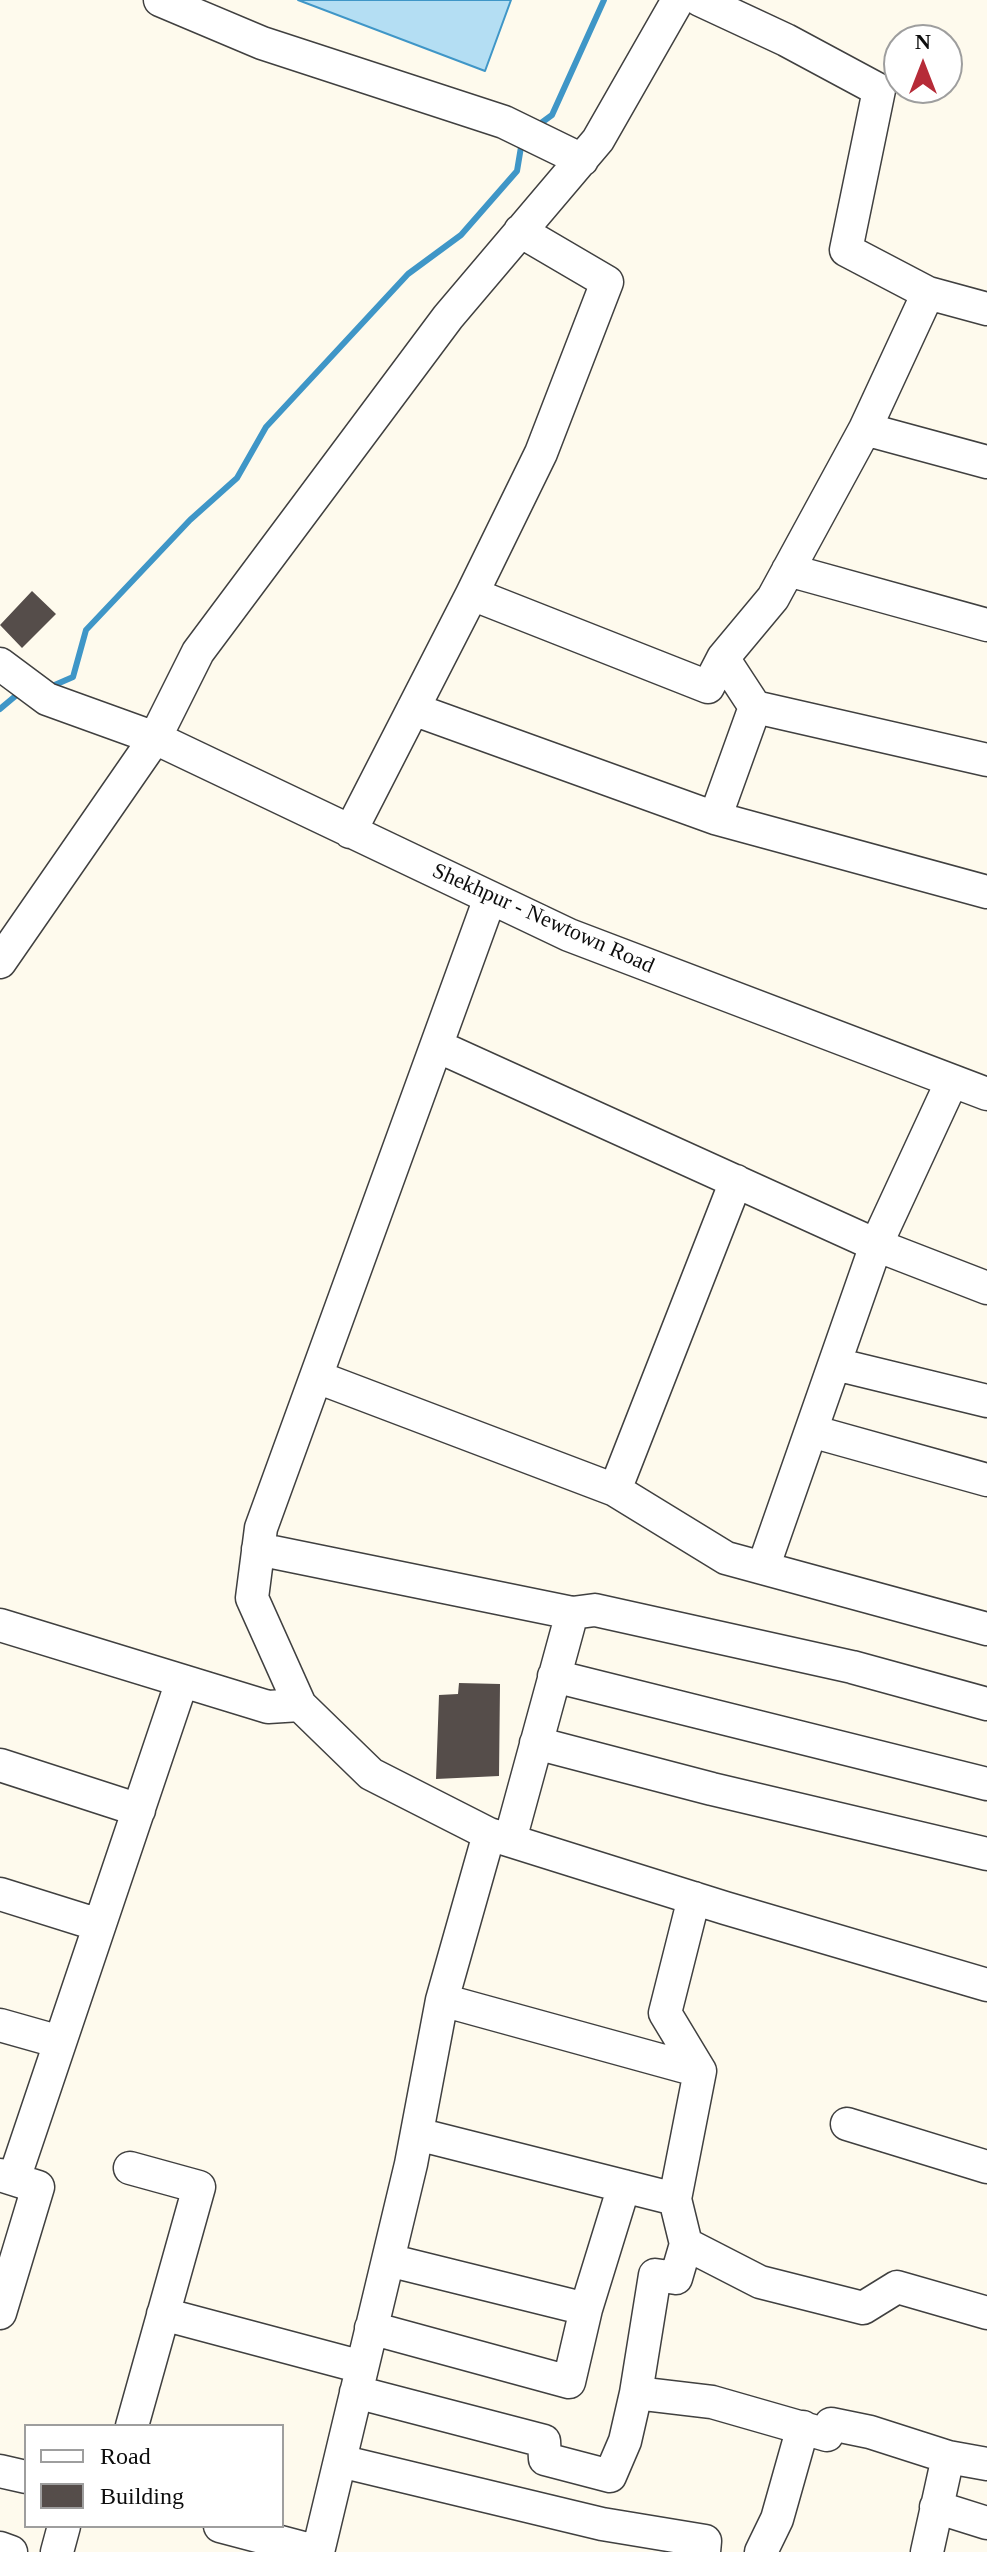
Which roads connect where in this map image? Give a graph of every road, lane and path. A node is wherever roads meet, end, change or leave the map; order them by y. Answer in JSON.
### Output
{"nodes":[{"id":1,"x":160,"y":0,"type":"edge"},
{"id":2,"x":678,"y":0,"type":"edge"},
{"id":3,"x":700,"y":0,"type":"edge"},
{"id":4,"x":582,"y":160,"type":"junction"},
{"id":5,"x":520,"y":231,"type":"junction"},
{"id":6,"x":928,"y":293,"type":"junction"},
{"id":7,"x":987,"y":309,"type":"edge"},
{"id":8,"x":865,"y":429,"type":"junction"},
{"id":9,"x":987,"y":462,"type":"edge"},
{"id":10,"x":788,"y":570,"type":"junction"},
{"id":11,"x":472,"y":594,"type":"junction"},
{"id":12,"x":987,"y":625,"type":"edge"},
{"id":13,"x":723,"y":658,"type":"junction"},
{"id":14,"x":0,"y":664,"type":"edge"},
{"id":15,"x":755,"y":707,"type":"junction"},
{"id":16,"x":413,"y":709,"type":"junction"},
{"id":17,"x":155,"y":738,"type":"junction"},
{"id":18,"x":987,"y":760,"type":"edge"},
{"id":19,"x":715,"y":818,"type":"junction"},
{"id":20,"x":350,"y":832,"type":"junction"},
{"id":21,"x":987,"y":892,"type":"edge"},
{"id":22,"x":490,"y":898,"type":"junction"},
{"id":23,"x":0,"y":962,"type":"edge"},
{"id":24,"x":437,"y":1046,"type":"junction"},
{"id":25,"x":952,"y":1081,"type":"junction"},
{"id":26,"x":987,"y":1094,"type":"edge"},
{"id":27,"x":736,"y":1181,"type":"junction"},
{"id":28,"x":876,"y":1245,"type":"junction"},
{"id":29,"x":987,"y":1288,"type":"edge"},
{"id":30,"x":835,"y":1364,"type":"junction"},
{"id":31,"x":317,"y":1377,"type":"junction"},
{"id":32,"x":987,"y":1401,"type":"edge"},
{"id":33,"x":811,"y":1431,"type":"junction"},
{"id":34,"x":987,"y":1480,"type":"edge"},
{"id":35,"x":615,"y":1490,"type":"junction"},
{"id":36,"x":258,"y":1549,"type":"junction"},
{"id":37,"x":763,"y":1568,"type":"junction"},
{"id":38,"x":572,"y":1613,"type":"junction"},
{"id":39,"x":0,"y":1625,"type":"edge"},
{"id":40,"x":987,"y":1629,"type":"edge"},
{"id":41,"x":554,"y":1676,"type":"junction"},
{"id":42,"x":182,"y":1681,"type":"junction"},
{"id":43,"x":987,"y":1704,"type":"edge"},
{"id":44,"x":300,"y":1705,"type":"junction"},
{"id":45,"x":536,"y":1743,"type":"junction"},
{"id":46,"x":0,"y":1765,"type":"edge"},
{"id":47,"x":987,"y":1784,"type":"edge"},
{"id":48,"x":139,"y":1810,"type":"junction"},
{"id":49,"x":499,"y":1837,"type":"junction"},
{"id":50,"x":987,"y":1854,"type":"edge"},
{"id":51,"x":0,"y":1894,"type":"edge"},
{"id":52,"x":694,"y":1898,"type":"junction"},
{"id":53,"x":99,"y":1925,"type":"junction"},
{"id":54,"x":987,"y":1985,"type":"edge"},
{"id":55,"x":442,"y":2000,"type":"junction"},
{"id":56,"x":0,"y":2025,"type":"edge"},
{"id":57,"x":60,"y":2042,"type":"junction"},
{"id":58,"x":700,"y":2071,"type":"junction"},
{"id":59,"x":847,"y":2124,"type":"dead end"},
{"id":60,"x":417,"y":2134,"type":"junction"},
{"id":61,"x":987,"y":2167,"type":"edge"},
{"id":62,"x":130,"y":2168,"type":"dead end"},
{"id":63,"x":7,"y":2177,"type":"edge"},
{"id":64,"x":624,"y":2186,"type":"junction"},
{"id":65,"x":675,"y":2199,"type":"junction"},
{"id":66,"x":686,"y":2244,"type":"junction"},
{"id":67,"x":388,"y":2260,"type":"junction"},
{"id":68,"x":1,"y":2308,"type":"edge"},
{"id":69,"x":586,"y":2309,"type":"junction"},
{"id":70,"x":987,"y":2313,"type":"edge"},
{"id":71,"x":163,"y":2314,"type":"junction"},
{"id":72,"x":371,"y":2328,"type":"junction"},
{"id":73,"x":359,"y":2379,"type":"junction"},
{"id":74,"x":636,"y":2393,"type":"junction"},
{"id":75,"x":133,"y":2424,"type":"edge"},
{"id":76,"x":803,"y":2427,"type":"junction"},
{"id":77,"x":948,"y":2457,"type":"junction"},
{"id":78,"x":340,"y":2461,"type":"junction"},
{"id":79,"x":987,"y":2464,"type":"edge"},
{"id":80,"x":0,"y":2471,"type":"edge"},
{"id":81,"x":24,"y":2477,"type":"edge"},
{"id":82,"x":936,"y":2507,"type":"junction"},
{"id":83,"x":987,"y":2523,"type":"edge"},
{"id":84,"x":63,"y":2528,"type":"edge"},
{"id":85,"x":228,"y":2528,"type":"edge"},
{"id":86,"x":0,"y":2548,"type":"edge"},
{"id":87,"x":11,"y":2552,"type":"edge"},
{"id":88,"x":57,"y":2552,"type":"edge"},
{"id":89,"x":318,"y":2552,"type":"edge"},
{"id":90,"x":704,"y":2552,"type":"edge"},
{"id":91,"x":761,"y":2552,"type":"edge"},
{"id":92,"x":927,"y":2552,"type":"edge"}],
"edges":[{"from":1,"to":4,"type":"street"},
{"from":2,"to":4,"type":"street"},
{"from":3,"to":6,"type":"street"},
{"from":4,"to":5,"type":"street"},
{"from":5,"to":11,"type":"street"},
{"from":5,"to":17,"type":"street"},
{"from":6,"to":7,"type":"street"},
{"from":6,"to":8,"type":"street"},
{"from":8,"to":9,"type":"street"},
{"from":8,"to":10,"type":"street"},
{"from":10,"to":12,"type":"street"},
{"from":10,"to":13,"type":"street"},
{"from":11,"to":13,"type":"street"},
{"from":11,"to":16,"type":"street"},
{"from":13,"to":15,"type":"street"},
{"from":14,"to":17,"type":"street","name":"Shekhpur - Newtown Road"},
{"from":15,"to":18,"type":"street"},
{"from":15,"to":19,"type":"street"},
{"from":16,"to":19,"type":"street"},
{"from":16,"to":20,"type":"street"},
{"from":17,"to":20,"type":"street","name":"Shekhpur - Newtown Road"},
{"from":17,"to":23,"type":"street"},
{"from":19,"to":21,"type":"street"},
{"from":20,"to":22,"type":"street","name":"Shekhpur - Newtown Road"},
{"from":22,"to":24,"type":"street"},
{"from":22,"to":25,"type":"street","name":"Shekhpur - Newtown Road"},
{"from":24,"to":27,"type":"street"},
{"from":24,"to":31,"type":"street"},
{"from":25,"to":26,"type":"street","name":"Shekhpur - Newtown Road"},
{"from":25,"to":28,"type":"street"},
{"from":27,"to":28,"type":"street"},
{"from":27,"to":35,"type":"street"},
{"from":28,"to":29,"type":"street"},
{"from":28,"to":30,"type":"street"},
{"from":30,"to":32,"type":"street"},
{"from":30,"to":33,"type":"street"},
{"from":31,"to":35,"type":"street"},
{"from":31,"to":36,"type":"street"},
{"from":33,"to":34,"type":"street"},
{"from":33,"to":37,"type":"street"},
{"from":35,"to":37,"type":"street"},
{"from":36,"to":38,"type":"street"},
{"from":36,"to":44,"type":"street"},
{"from":37,"to":40,"type":"street"},
{"from":38,"to":41,"type":"street"},
{"from":38,"to":43,"type":"street"},
{"from":39,"to":42,"type":"street"},
{"from":41,"to":45,"type":"street"},
{"from":41,"to":47,"type":"street"},
{"from":42,"to":44,"type":"street"},
{"from":42,"to":48,"type":"street"},
{"from":44,"to":49,"type":"street"},
{"from":45,"to":49,"type":"street"},
{"from":45,"to":50,"type":"street"},
{"from":46,"to":48,"type":"street"},
{"from":48,"to":53,"type":"street"},
{"from":49,"to":52,"type":"street"},
{"from":49,"to":55,"type":"street"},
{"from":51,"to":53,"type":"street"},
{"from":52,"to":54,"type":"street"},
{"from":52,"to":58,"type":"street"},
{"from":53,"to":57,"type":"street"},
{"from":55,"to":58,"type":"street"},
{"from":55,"to":60,"type":"street"},
{"from":56,"to":57,"type":"street"},
{"from":57,"to":63,"type":"street"},
{"from":58,"to":65,"type":"street"},
{"from":59,"to":61,"type":"street"},
{"from":60,"to":64,"type":"street"},
{"from":60,"to":67,"type":"street"},
{"from":62,"to":71,"type":"street"},
{"from":63,"to":68,"type":"street"},
{"from":64,"to":65,"type":"street"},
{"from":64,"to":69,"type":"street"},
{"from":65,"to":66,"type":"street"},
{"from":66,"to":70,"type":"street"},
{"from":66,"to":74,"type":"street"},
{"from":67,"to":69,"type":"street"},
{"from":67,"to":72,"type":"street"},
{"from":69,"to":72,"type":"street"},
{"from":71,"to":73,"type":"street"},
{"from":71,"to":75,"type":"street"},
{"from":72,"to":73,"type":"street"},
{"from":73,"to":74,"type":"street"},
{"from":73,"to":78,"type":"street"},
{"from":74,"to":76,"type":"street"},
{"from":76,"to":77,"type":"street"},
{"from":76,"to":91,"type":"street"},
{"from":77,"to":79,"type":"street"},
{"from":77,"to":82,"type":"street"},
{"from":78,"to":89,"type":"street"},
{"from":78,"to":90,"type":"street"},
{"from":80,"to":81,"type":"street"},
{"from":82,"to":83,"type":"street"},
{"from":82,"to":92,"type":"street"},
{"from":84,"to":88,"type":"street"},
{"from":85,"to":89,"type":"street"},
{"from":86,"to":87,"type":"street"}]}
